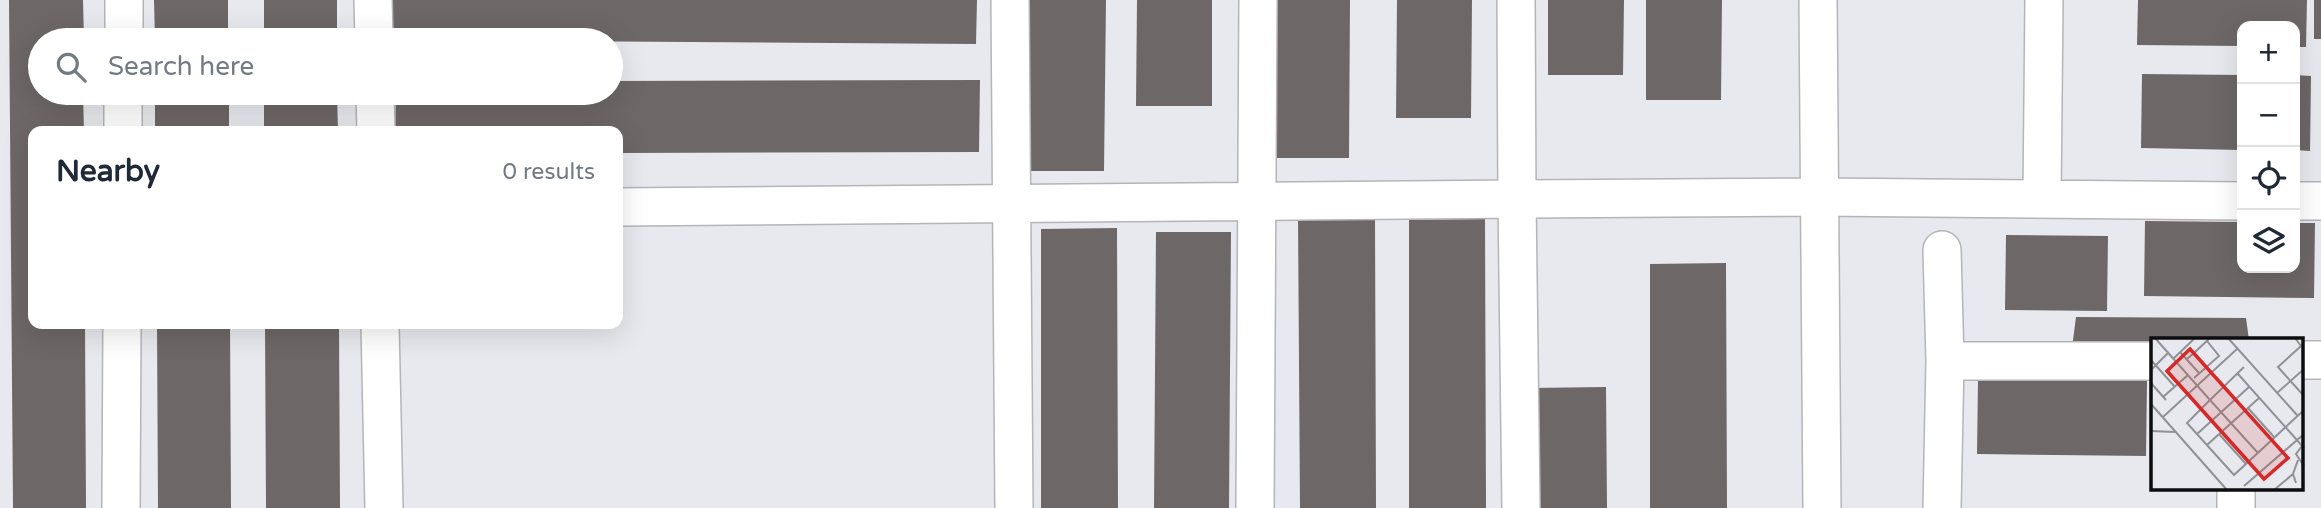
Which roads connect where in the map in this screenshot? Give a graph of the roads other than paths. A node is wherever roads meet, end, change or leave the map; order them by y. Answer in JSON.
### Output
{"nodes":[{"id":1,"x":124,"y":0,"type":"edge"},
{"id":2,"x":373,"y":0,"type":"edge"},
{"id":3,"x":1010,"y":0,"type":"edge"},
{"id":4,"x":1258,"y":0,"type":"edge"},
{"id":5,"x":1516,"y":0,"type":"edge"},
{"id":6,"x":1818,"y":0,"type":"edge"},
{"id":7,"x":2044,"y":0,"type":"edge"},
{"id":8,"x":124,"y":28,"type":"edge"},
{"id":9,"x":374,"y":28,"type":"edge"},
{"id":10,"x":123,"y":105,"type":"edge"},
{"id":11,"x":375,"y":105,"type":"edge"},
{"id":12,"x":123,"y":126,"type":"edge"},
{"id":13,"x":376,"y":126,"type":"edge"},
{"id":14,"x":1820,"y":197,"type":"junction"},
{"id":15,"x":1517,"y":199,"type":"junction"},
{"id":16,"x":2042,"y":199,"type":"junction"},
{"id":17,"x":1259,"y":201,"type":"junction"},
{"id":18,"x":2237,"y":201,"type":"edge"},
{"id":19,"x":2300,"y":201,"type":"edge"},
{"id":20,"x":2321,"y":201,"type":"edge"},
{"id":21,"x":1013,"y":204,"type":"junction"},
{"id":22,"x":623,"y":207,"type":"edge"},
{"id":23,"x":1942,"y":250,"type":"dead end"},
{"id":24,"x":122,"y":329,"type":"edge"},
{"id":25,"x":380,"y":329,"type":"edge"},
{"id":26,"x":2151,"y":361,"type":"edge"},
{"id":27,"x":1945,"y":362,"type":"junction"},
{"id":28,"x":2236,"y":490,"type":"edge"},
{"id":29,"x":121,"y":508,"type":"edge"},
{"id":30,"x":384,"y":508,"type":"edge"},
{"id":31,"x":1014,"y":508,"type":"edge"},
{"id":32,"x":1255,"y":508,"type":"edge"},
{"id":33,"x":1521,"y":508,"type":"edge"},
{"id":34,"x":1822,"y":508,"type":"edge"},
{"id":35,"x":1942,"y":508,"type":"edge"},
{"id":36,"x":2236,"y":508,"type":"edge"}],
"edges":[{"from":1,"to":8,"type":"street"},
{"from":2,"to":9,"type":"street"},
{"from":3,"to":21,"type":"street"},
{"from":4,"to":17,"type":"street"},
{"from":5,"to":15,"type":"street"},
{"from":6,"to":14,"type":"street"},
{"from":7,"to":16,"type":"street"},
{"from":10,"to":12,"type":"street"},
{"from":11,"to":13,"type":"street"},
{"from":14,"to":15,"type":"street"},
{"from":14,"to":16,"type":"street"},
{"from":14,"to":34,"type":"street"},
{"from":15,"to":17,"type":"street"},
{"from":15,"to":33,"type":"street"},
{"from":16,"to":18,"type":"street"},
{"from":17,"to":21,"type":"street"},
{"from":17,"to":32,"type":"street"},
{"from":19,"to":20,"type":"street"},
{"from":21,"to":22,"type":"street"},
{"from":21,"to":31,"type":"street"},
{"from":23,"to":27,"type":"street"},
{"from":24,"to":29,"type":"street"},
{"from":25,"to":30,"type":"street"},
{"from":26,"to":27,"type":"street"},
{"from":27,"to":35,"type":"street"},
{"from":28,"to":36,"type":"street"}]}
